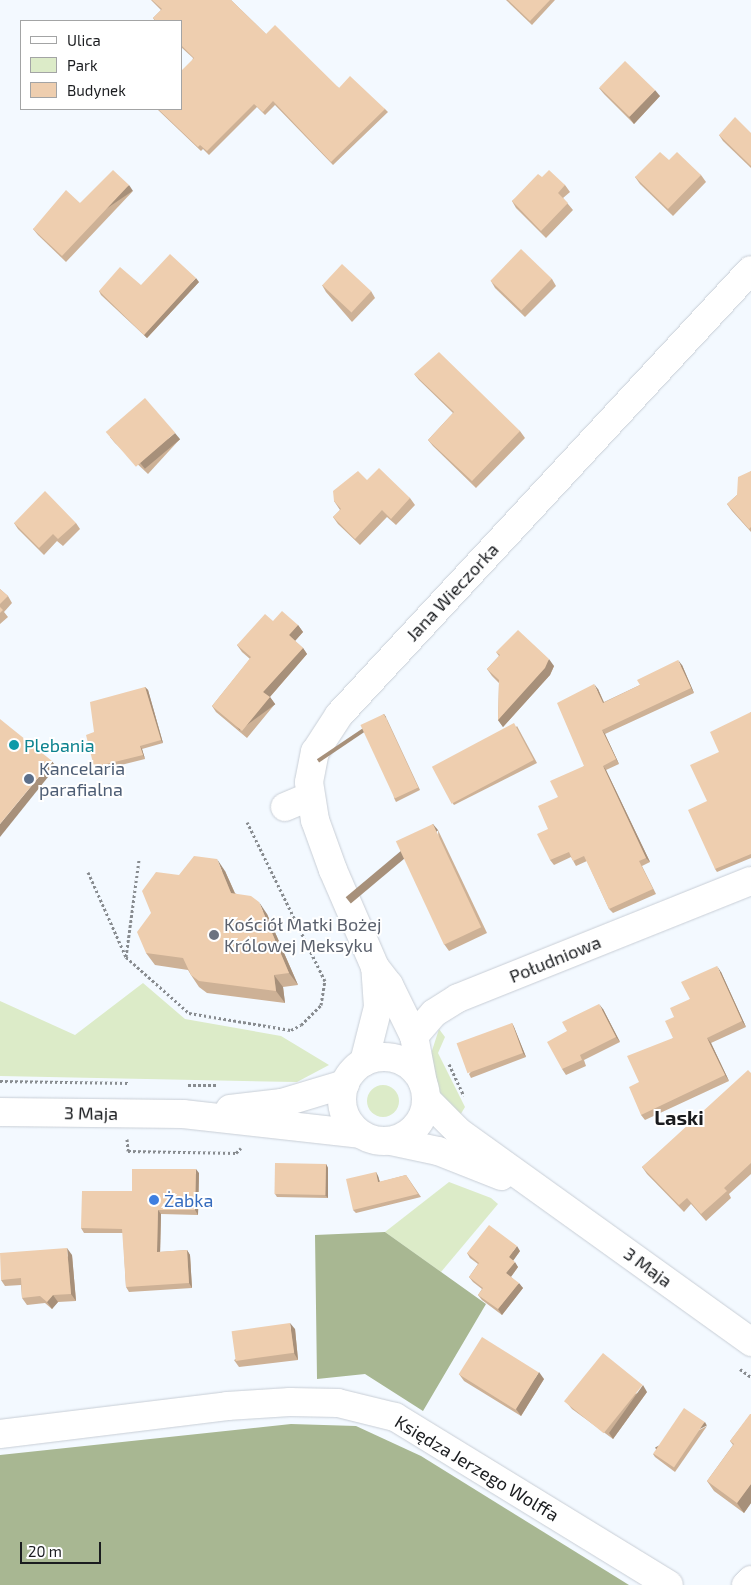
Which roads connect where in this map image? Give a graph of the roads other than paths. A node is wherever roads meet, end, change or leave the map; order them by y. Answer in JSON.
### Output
{"nodes":[{"id":1,"x":751,"y":270,"type":"edge"},
{"id":2,"x":751,"y":881,"type":"edge"},
{"id":3,"x":375,"y":966,"type":"junction"},
{"id":4,"x":414,"y":1036,"type":"junction"},
{"id":5,"x":364,"y":1062,"type":"junction"},
{"id":6,"x":345,"y":1084,"type":"junction"},
{"id":7,"x":425,"y":1092,"type":"junction"},
{"id":8,"x":0,"y":1112,"type":"edge"},
{"id":9,"x":183,"y":1114,"type":"junction"},
{"id":10,"x":360,"y":1134,"type":"junction"},
{"id":11,"x":391,"y":1141,"type":"junction"},
{"id":12,"x":543,"y":1194,"type":"junction"},
{"id":13,"x":751,"y":1342,"type":"edge"},
{"id":14,"x":0,"y":1434,"type":"edge"},
{"id":15,"x":751,"y":1580,"type":"edge"},
{"id":16,"x":669,"y":1585,"type":"edge"},
{"id":17,"x":746,"y":1585,"type":"edge"}],
"edges":[{"from":1,"to":3,"type":"street","name":"Jana Wieczorka"},
{"from":2,"to":4,"type":"street","name":"Południowa"},
{"from":3,"to":4,"type":"street","name":"Jana Wieczorka"},
{"from":3,"to":5,"type":"street","name":"Jana Wieczorka"},
{"from":4,"to":7,"type":"street"},
{"from":5,"to":6,"type":"street"},
{"from":5,"to":7,"type":"street"},
{"from":6,"to":9,"type":"street","name":"3 Maja"},
{"from":6,"to":10,"type":"street"},
{"from":7,"to":11,"type":"street"},
{"from":7,"to":12,"type":"street","name":"3 Maja"},
{"from":8,"to":9,"type":"street","name":"3 Maja"},
{"from":9,"to":10,"type":"street","name":"3 Maja"},
{"from":10,"to":11,"type":"street"},
{"from":11,"to":12,"type":"street","name":"3 Maja"},
{"from":12,"to":13,"type":"street","name":"3 Maja"},
{"from":14,"to":16,"type":"street","name":"Księdza Jerzego Wolffa"},
{"from":15,"to":17,"type":"street"}]}
